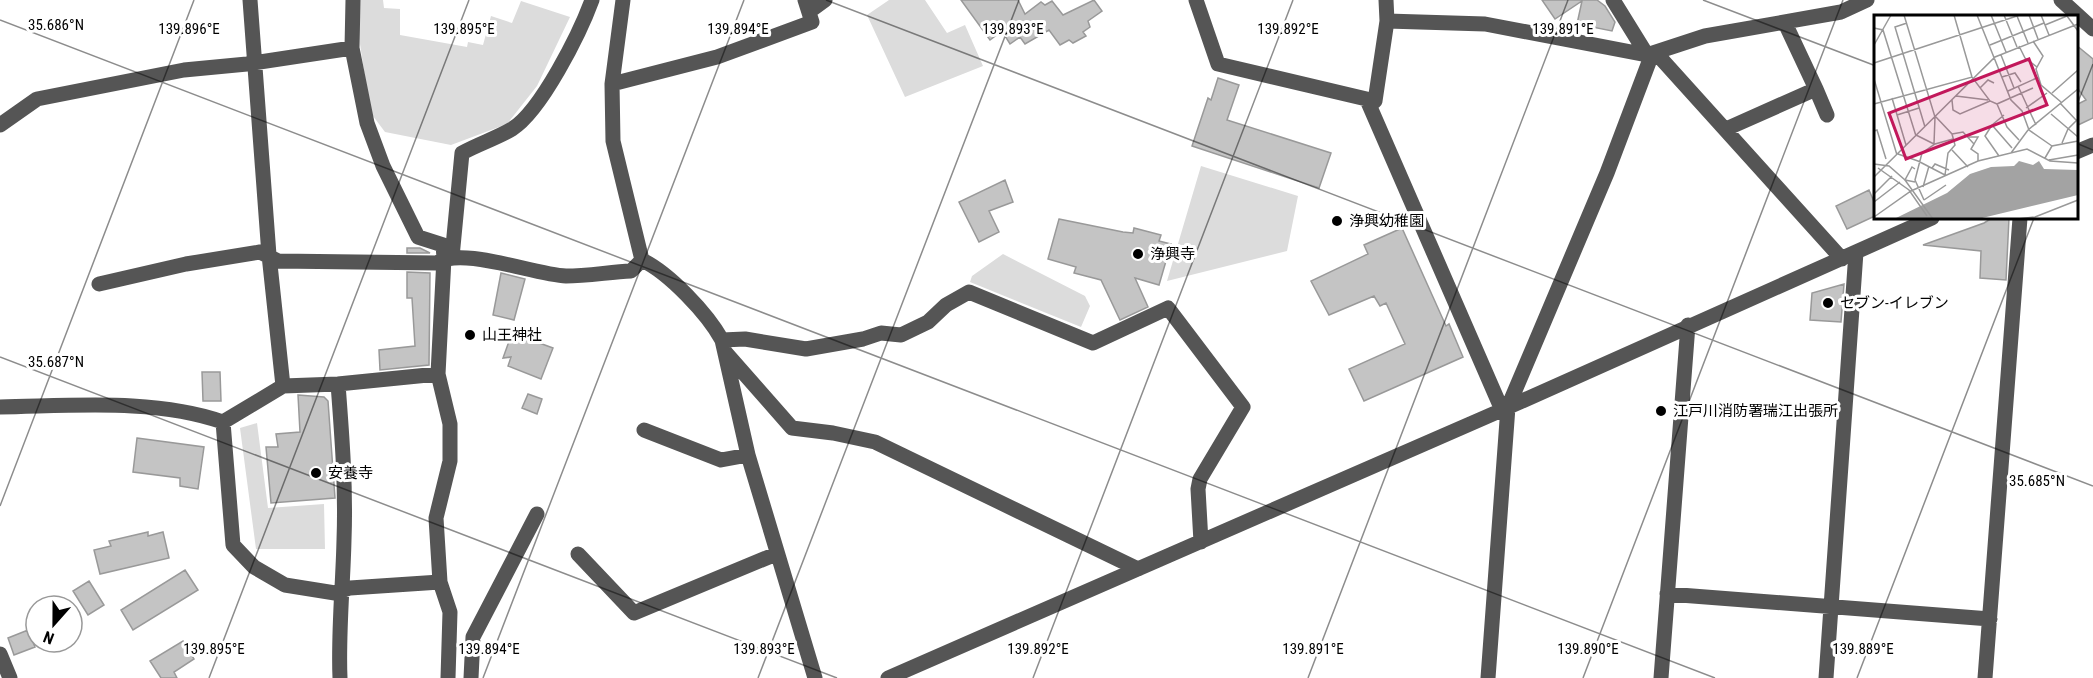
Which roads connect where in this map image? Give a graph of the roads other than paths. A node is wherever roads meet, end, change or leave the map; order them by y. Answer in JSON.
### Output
{"nodes":[{"id":1,"x":250,"y":0,"type":"edge"},
{"id":2,"x":354,"y":0,"type":"edge"},
{"id":3,"x":592,"y":0,"type":"edge"},
{"id":4,"x":623,"y":0,"type":"edge"},
{"id":5,"x":825,"y":0,"type":"edge"},
{"id":6,"x":1196,"y":0,"type":"edge"},
{"id":7,"x":1386,"y":0,"type":"edge"},
{"id":8,"x":1614,"y":0,"type":"edge"},
{"id":9,"x":1868,"y":0,"type":"edge"},
{"id":10,"x":2061,"y":0,"type":"edge"},
{"id":11,"x":808,"y":5,"type":"edge"},
{"id":12,"x":1848,"y":5,"type":"edge"},
{"id":13,"x":2078,"y":15,"type":"edge"},
{"id":14,"x":2078,"y":15,"type":"edge"},
{"id":15,"x":1387,"y":21,"type":"junction"},
{"id":16,"x":1785,"y":23,"type":"junction"},
{"id":17,"x":2093,"y":29,"type":"edge"},
{"id":18,"x":352,"y":48,"type":"junction"},
{"id":19,"x":1652,"y":54,"type":"junction"},
{"id":20,"x":256,"y":63,"type":"junction"},
{"id":21,"x":612,"y":84,"type":"junction"},
{"id":22,"x":1816,"y":89,"type":"junction"},
{"id":23,"x":1367,"y":100,"type":"junction"},
{"id":24,"x":1827,"y":116,"type":"dead end"},
{"id":25,"x":0,"y":125,"type":"edge"},
{"id":26,"x":1726,"y":129,"type":"junction"},
{"id":27,"x":2093,"y":145,"type":"edge"},
{"id":28,"x":2078,"y":151,"type":"edge"},
{"id":29,"x":1930,"y":219,"type":"edge"},
{"id":30,"x":2020,"y":219,"type":"edge"},
{"id":31,"x":1857,"y":252,"type":"junction"},
{"id":32,"x":269,"y":255,"type":"junction"},
{"id":33,"x":448,"y":257,"type":"junction"},
{"id":34,"x":1842,"y":259,"type":"junction"},
{"id":35,"x":642,"y":260,"type":"junction"},
{"id":36,"x":99,"y":284,"type":"dead end"},
{"id":37,"x":1688,"y":325,"type":"junction"},
{"id":38,"x":724,"y":346,"type":"junction"},
{"id":39,"x":438,"y":375,"type":"junction"},
{"id":40,"x":338,"y":384,"type":"junction"},
{"id":41,"x":283,"y":386,"type":"junction"},
{"id":42,"x":0,"y":407,"type":"edge"},
{"id":43,"x":1505,"y":408,"type":"junction"},
{"id":44,"x":223,"y":422,"type":"junction"},
{"id":45,"x":644,"y":430,"type":"dead end"},
{"id":46,"x":748,"y":455,"type":"junction"},
{"id":47,"x":537,"y":514,"type":"dead end"},
{"id":48,"x":1201,"y":542,"type":"junction"},
{"id":49,"x":578,"y":554,"type":"dead end"},
{"id":50,"x":776,"y":554,"type":"junction"},
{"id":51,"x":1138,"y":569,"type":"junction"},
{"id":52,"x":440,"y":582,"type":"junction"},
{"id":53,"x":342,"y":591,"type":"junction"},
{"id":54,"x":1668,"y":594,"type":"junction"},
{"id":55,"x":1832,"y":606,"type":"junction"},
{"id":56,"x":1990,"y":620,"type":"junction"},
{"id":57,"x":0,"y":654,"type":"edge"},
{"id":58,"x":6,"y":674,"type":"edge"},
{"id":59,"x":340,"y":678,"type":"edge"},
{"id":60,"x":448,"y":678,"type":"edge"},
{"id":61,"x":471,"y":678,"type":"edge"},
{"id":62,"x":815,"y":678,"type":"edge"},
{"id":63,"x":888,"y":678,"type":"edge"},
{"id":64,"x":1488,"y":678,"type":"edge"},
{"id":65,"x":1661,"y":678,"type":"edge"},
{"id":66,"x":1826,"y":678,"type":"edge"},
{"id":67,"x":1985,"y":678,"type":"edge"}],
"edges":[{"from":1,"to":20,"type":"street"},
{"from":2,"to":18,"type":"street"},
{"from":3,"to":33,"type":"street"},
{"from":4,"to":21,"type":"street"},
{"from":5,"to":11,"type":"street"},
{"from":6,"to":23,"type":"street"},
{"from":7,"to":15,"type":"street"},
{"from":8,"to":19,"type":"street"},
{"from":9,"to":12,"type":"street"},
{"from":10,"to":13,"type":"street"},
{"from":11,"to":21,"type":"street"},
{"from":12,"to":16,"type":"street"},
{"from":14,"to":17,"type":"street"},
{"from":15,"to":19,"type":"street"},
{"from":15,"to":23,"type":"street"},
{"from":16,"to":19,"type":"street"},
{"from":16,"to":22,"type":"street"},
{"from":18,"to":20,"type":"street"},
{"from":18,"to":33,"type":"street"},
{"from":19,"to":26,"type":"street"},
{"from":19,"to":43,"type":"street"},
{"from":20,"to":25,"type":"street"},
{"from":20,"to":32,"type":"street"},
{"from":21,"to":35,"type":"street"},
{"from":22,"to":24,"type":"street"},
{"from":22,"to":26,"type":"street"},
{"from":23,"to":43,"type":"street"},
{"from":26,"to":34,"type":"street"},
{"from":27,"to":28,"type":"street"},
{"from":29,"to":31,"type":"street"},
{"from":30,"to":56,"type":"street"},
{"from":31,"to":34,"type":"street"},
{"from":31,"to":55,"type":"street"},
{"from":32,"to":33,"type":"street"},
{"from":32,"to":36,"type":"street"},
{"from":32,"to":41,"type":"street"},
{"from":33,"to":35,"type":"street"},
{"from":33,"to":39,"type":"street"},
{"from":34,"to":37,"type":"street"},
{"from":35,"to":38,"type":"street"},
{"from":37,"to":43,"type":"street"},
{"from":37,"to":54,"type":"street"},
{"from":38,"to":46,"type":"street"},
{"from":38,"to":48,"type":"street"},
{"from":38,"to":51,"type":"street"},
{"from":39,"to":40,"type":"street"},
{"from":39,"to":52,"type":"street"},
{"from":40,"to":41,"type":"street"},
{"from":40,"to":53,"type":"street"},
{"from":41,"to":44,"type":"street"},
{"from":42,"to":44,"type":"street"},
{"from":43,"to":48,"type":"street"},
{"from":43,"to":64,"type":"street"},
{"from":44,"to":53,"type":"street"},
{"from":45,"to":46,"type":"street"},
{"from":46,"to":50,"type":"street"},
{"from":47,"to":61,"type":"street"},
{"from":48,"to":51,"type":"street"},
{"from":49,"to":50,"type":"street"},
{"from":50,"to":62,"type":"street"},
{"from":51,"to":63,"type":"street"},
{"from":52,"to":53,"type":"street"},
{"from":52,"to":60,"type":"street"},
{"from":53,"to":59,"type":"street"},
{"from":54,"to":55,"type":"street"},
{"from":54,"to":65,"type":"street"},
{"from":55,"to":56,"type":"street"},
{"from":55,"to":66,"type":"street"},
{"from":56,"to":67,"type":"street"},
{"from":57,"to":58,"type":"street"}]}
